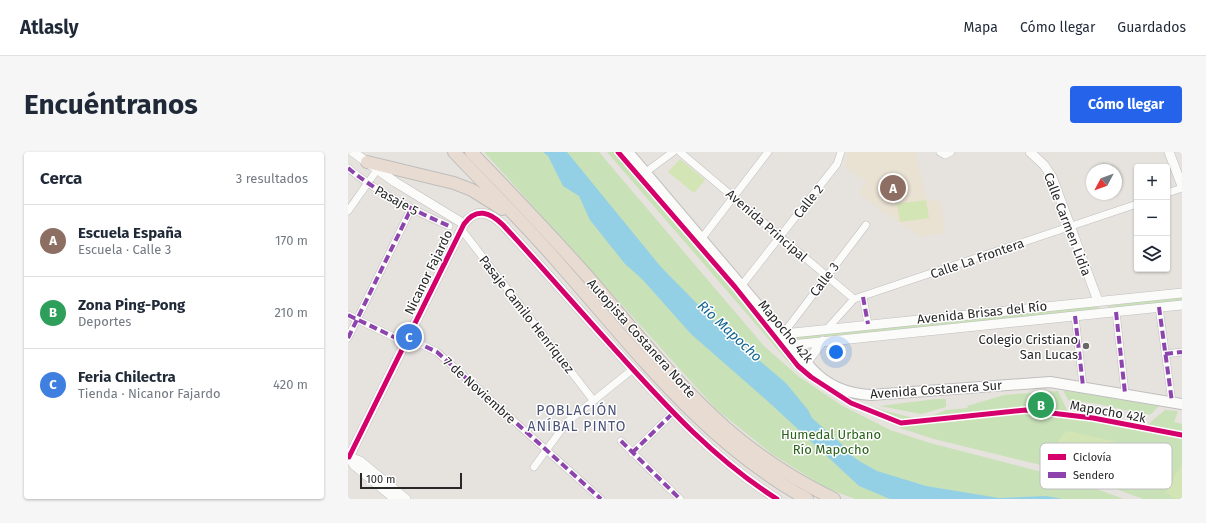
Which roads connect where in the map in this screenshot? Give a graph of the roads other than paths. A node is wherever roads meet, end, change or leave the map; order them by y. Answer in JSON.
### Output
{"nodes":[{"id":1,"x":353,"y":152,"type":"edge"},
{"id":2,"x":357,"y":152,"type":"edge"},
{"id":3,"x":454,"y":152,"type":"edge"},
{"id":4,"x":471,"y":152,"type":"edge"},
{"id":5,"x":628,"y":152,"type":"edge"},
{"id":6,"x":673,"y":152,"type":"edge"},
{"id":7,"x":680,"y":152,"type":"edge"},
{"id":8,"x":768,"y":152,"type":"edge"},
{"id":9,"x":841,"y":152,"type":"edge"},
{"id":10,"x":940,"y":152,"type":"edge"},
{"id":11,"x":951,"y":152,"type":"edge"},
{"id":12,"x":1030,"y":152,"type":"edge"},
{"id":13,"x":1169,"y":152,"type":"edge"},
{"id":14,"x":365,"y":161,"type":"junction"},
{"id":15,"x":348,"y":168,"type":"edge"},
{"id":16,"x":377,"y":170,"type":"junction"},
{"id":17,"x":646,"y":172,"type":"junction"},
{"id":18,"x":368,"y":183,"type":"junction"},
{"id":19,"x":1182,"y":187,"type":"edge"},
{"id":20,"x":1170,"y":192,"type":"edge"},
{"id":21,"x":734,"y":197,"type":"junction"},
{"id":22,"x":1134,"y":205,"type":"edge"},
{"id":23,"x":411,"y":209,"type":"junction"},
{"id":24,"x":348,"y":211,"type":"edge"},
{"id":25,"x":866,"y":225,"type":"dead end"},
{"id":26,"x":449,"y":226,"type":"dead end"},
{"id":27,"x":463,"y":226,"type":"junction"},
{"id":28,"x":1070,"y":226,"type":"junction"},
{"id":29,"x":530,"y":232,"type":"junction"},
{"id":30,"x":780,"y":236,"type":"junction"},
{"id":31,"x":702,"y":238,"type":"junction"},
{"id":32,"x":826,"y":276,"type":"junction"},
{"id":33,"x":742,"y":285,"type":"junction"},
{"id":34,"x":1182,"y":293,"type":"edge"},
{"id":35,"x":863,"y":296,"type":"junction"},
{"id":36,"x":854,"y":299,"type":"junction"},
{"id":37,"x":1098,"y":301,"type":"junction"},
{"id":38,"x":1182,"y":305,"type":"edge"},
{"id":39,"x":1159,"y":307,"type":"junction"},
{"id":40,"x":1116,"y":312,"type":"junction"},
{"id":41,"x":348,"y":315,"type":"edge"},
{"id":42,"x":1075,"y":316,"type":"junction"},
{"id":43,"x":357,"y":319,"type":"junction"},
{"id":44,"x":868,"y":324,"type":"junction"},
{"id":45,"x":827,"y":328,"type":"junction"},
{"id":46,"x":782,"y":334,"type":"junction"},
{"id":47,"x":348,"y":338,"type":"edge"},
{"id":48,"x":406,"y":340,"type":"junction"},
{"id":49,"x":823,"y":341,"type":"junction"},
{"id":50,"x":791,"y":345,"type":"junction"},
{"id":51,"x":1182,"y":352,"type":"edge"},
{"id":52,"x":1165,"y":354,"type":"junction"},
{"id":53,"x":806,"y":363,"type":"junction"},
{"id":54,"x":633,"y":369,"type":"junction"},
{"id":55,"x":1083,"y":386,"type":"junction"},
{"id":56,"x":1125,"y":393,"type":"junction"},
{"id":57,"x":593,"y":400,"type":"junction"},
{"id":58,"x":1172,"y":402,"type":"junction"},
{"id":59,"x":1182,"y":404,"type":"edge"},
{"id":60,"x":673,"y":413,"type":"junction"},
{"id":61,"x":621,"y":441,"type":"dead end"},
{"id":62,"x":546,"y":449,"type":"junction"},
{"id":63,"x":632,"y":452,"type":"junction"},
{"id":64,"x":348,"y":458,"type":"edge"},
{"id":65,"x":534,"y":467,"type":"dead end"},
{"id":66,"x":378,"y":480,"type":"junction"},
{"id":67,"x":395,"y":499,"type":"edge"},
{"id":68,"x":406,"y":499,"type":"edge"},
{"id":69,"x":601,"y":499,"type":"edge"},
{"id":70,"x":680,"y":499,"type":"edge"},
{"id":71,"x":777,"y":499,"type":"edge"},
{"id":72,"x":807,"y":499,"type":"edge"},
{"id":73,"x":834,"y":499,"type":"edge"}],
"edges":[{"from":1,"to":14,"type":"street"},
{"from":2,"to":14,"type":"street"},
{"from":3,"to":29,"type":"highway","name":"Autopista Costanera Norte"},
{"from":4,"to":73,"type":"highway","name":"Autopista Costanera Norte"},
{"from":5,"to":17,"type":"main road","name":"Avenida Costanera Sur"},
{"from":6,"to":17,"type":"street"},
{"from":7,"to":21,"type":"street","name":"Avenida Principal"},
{"from":8,"to":21,"type":"street"},
{"from":9,"to":30,"type":"street","name":"Calle 2"},
{"from":10,"to":11,"type":"street"},
{"from":12,"to":28,"type":"street","name":"Calle Carmen Lidia"},
{"from":13,"to":19,"type":"street"},
{"from":14,"to":16,"type":"street"},
{"from":14,"to":29,"type":"highway"},
{"from":15,"to":18,"type":"street","name":"Pasaje 5"},
{"from":16,"to":18,"type":"street"},
{"from":16,"to":27,"type":"street"},
{"from":17,"to":31,"type":"main road","name":"Avenida Costanera Sur"},
{"from":18,"to":23,"type":"street","name":"Pasaje 5"},
{"from":18,"to":24,"type":"street"},
{"from":19,"to":20,"type":"street"},
{"from":21,"to":30,"type":"street","name":"Avenida Principal"},
{"from":21,"to":31,"type":"street"},
{"from":22,"to":28,"type":"street","name":"Calle La Frontera"},
{"from":23,"to":26,"type":"street","name":"Pasaje 5"},
{"from":23,"to":43,"type":"street"},
{"from":25,"to":32,"type":"street","name":"Calle 3"},
{"from":27,"to":48,"type":"street","name":"Nicanor Fajardo"},
{"from":27,"to":54,"type":"street"},
{"from":27,"to":57,"type":"street","name":"Pasaje Camilo Henríquez"},
{"from":28,"to":35,"type":"street","name":"Calle La Frontera"},
{"from":28,"to":37,"type":"street","name":"Calle Carmen Lidia"},
{"from":29,"to":72,"type":"highway","name":"Autopista Costanera Norte"},
{"from":30,"to":32,"type":"street","name":"Avenida Principal"},
{"from":30,"to":33,"type":"street","name":"Calle 2"},
{"from":31,"to":33,"type":"main road","name":"Avenida Costanera Sur"},
{"from":32,"to":36,"type":"street","name":"Avenida Principal"},
{"from":32,"to":46,"type":"street","name":"Calle 3"},
{"from":33,"to":46,"type":"main road","name":"Avenida Costanera Sur"},
{"from":34,"to":37,"type":"street","name":"Avenida Brisas del Río"},
{"from":35,"to":36,"type":"street","name":"Calle La Frontera"},
{"from":35,"to":44,"type":"street"},
{"from":36,"to":45,"type":"street","name":"Calle La Frontera"},
{"from":37,"to":44,"type":"street","name":"Avenida Brisas del Río"},
{"from":38,"to":39,"type":"street","name":"Avenida Brisas del Río"},
{"from":39,"to":40,"type":"street","name":"Avenida Brisas del Río"},
{"from":39,"to":52,"type":"street"},
{"from":40,"to":42,"type":"street","name":"Avenida Brisas del Río"},
{"from":40,"to":56,"type":"street"},
{"from":41,"to":43,"type":"street","name":"7 de Noviembre"},
{"from":42,"to":49,"type":"street","name":"Avenida Brisas del Río"},
{"from":42,"to":55,"type":"street"},
{"from":43,"to":47,"type":"street"},
{"from":43,"to":48,"type":"street","name":"7 de Noviembre"},
{"from":44,"to":45,"type":"street","name":"Avenida Brisas del Río"},
{"from":45,"to":46,"type":"street","name":"Avenida Brisas del Río"},
{"from":46,"to":50,"type":"main road","name":"Avenida Costanera Sur"},
{"from":48,"to":62,"type":"street","name":"7 de Noviembre"},
{"from":48,"to":64,"type":"street","name":"Nicanor Fajardo"},
{"from":49,"to":50,"type":"street","name":"Avenida Brisas del Río"},
{"from":49,"to":53,"type":"street"},
{"from":50,"to":53,"type":"main road","name":"Avenida Costanera Sur"},
{"from":51,"to":52,"type":"street"},
{"from":52,"to":58,"type":"street"},
{"from":53,"to":55,"type":"main road","name":"Avenida Costanera Sur"},
{"from":54,"to":57,"type":"street"},
{"from":54,"to":60,"type":"street"},
{"from":55,"to":56,"type":"main road","name":"Avenida Costanera Sur"},
{"from":56,"to":58,"type":"main road","name":"Avenida Costanera Sur"},
{"from":57,"to":62,"type":"street"},
{"from":58,"to":59,"type":"main road","name":"Avenida Costanera Sur"},
{"from":60,"to":63,"type":"street"},
{"from":60,"to":71,"type":"street"},
{"from":61,"to":63,"type":"street"},
{"from":62,"to":65,"type":"street"},
{"from":62,"to":69,"type":"street","name":"7 de Noviembre"},
{"from":63,"to":70,"type":"street"},
{"from":64,"to":66,"type":"street"},
{"from":66,"to":67,"type":"street"},
{"from":66,"to":68,"type":"street"}]}
